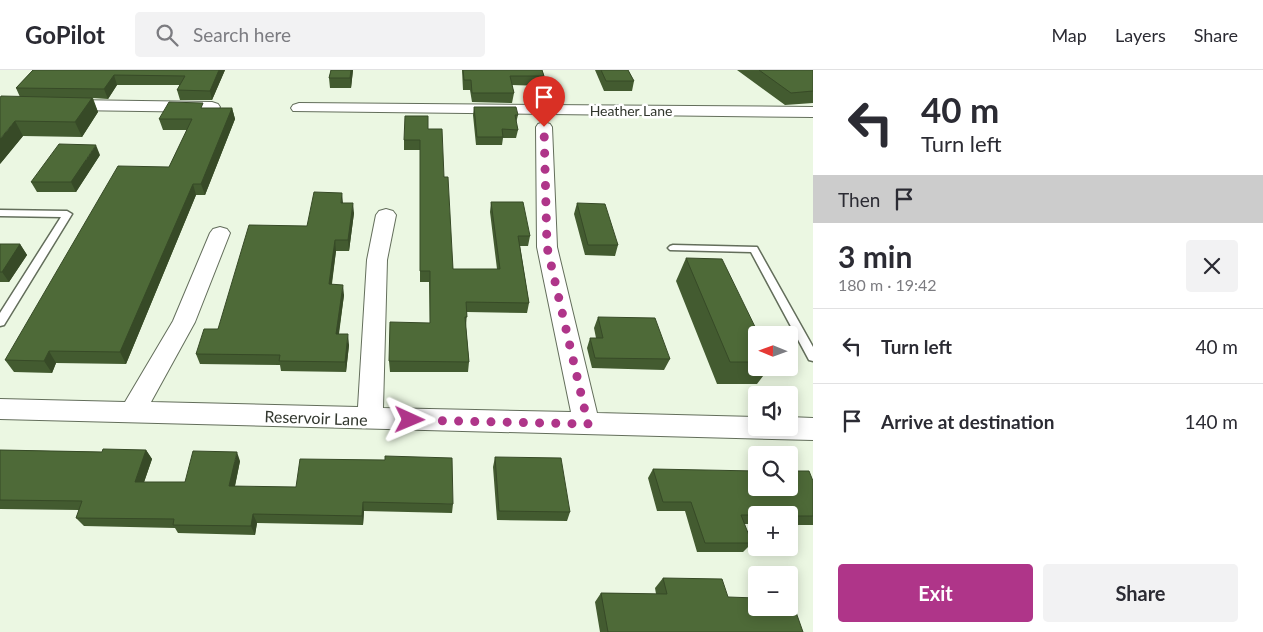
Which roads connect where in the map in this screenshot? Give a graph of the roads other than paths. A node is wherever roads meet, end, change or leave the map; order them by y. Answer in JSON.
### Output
{"nodes":[{"id":1,"x":0,"y":104,"type":"edge"},
{"id":2,"x":212,"y":107,"type":"edge"},
{"id":3,"x":299,"y":108,"type":"dead end"},
{"id":4,"x":813,"y":112,"type":"edge"},
{"id":5,"x":544,"y":127,"type":"dead end"},
{"id":6,"x":0,"y":213,"type":"edge"},
{"id":7,"x":386,"y":215,"type":"dead end"},
{"id":8,"x":220,"y":233,"type":"dead end"},
{"id":9,"x":673,"y":248,"type":"dead end"},
{"id":10,"x":0,"y":322,"type":"edge"},
{"id":11,"x":813,"y":357,"type":"edge"},
{"id":12,"x":0,"y":409,"type":"edge"},
{"id":13,"x":132,"y":413,"type":"junction"},
{"id":14,"x":370,"y":419,"type":"junction"},
{"id":15,"x":588,"y":424,"type":"junction"},
{"id":16,"x":813,"y":429,"type":"edge"}],
"edges":[{"from":1,"to":2,"type":"street"},
{"from":3,"to":4,"type":"street","name":"Heather Lane"},
{"from":5,"to":15,"type":"street"},
{"from":6,"to":10,"type":"lane"},
{"from":7,"to":14,"type":"street"},
{"from":8,"to":13,"type":"street"},
{"from":9,"to":11,"type":"lane"},
{"from":12,"to":13,"type":"street","name":"Reservoir Lane"},
{"from":13,"to":14,"type":"street","name":"Reservoir Lane"},
{"from":14,"to":15,"type":"street","name":"Reservoir Lane"},
{"from":15,"to":16,"type":"street","name":"Reservoir Lane"}]}
